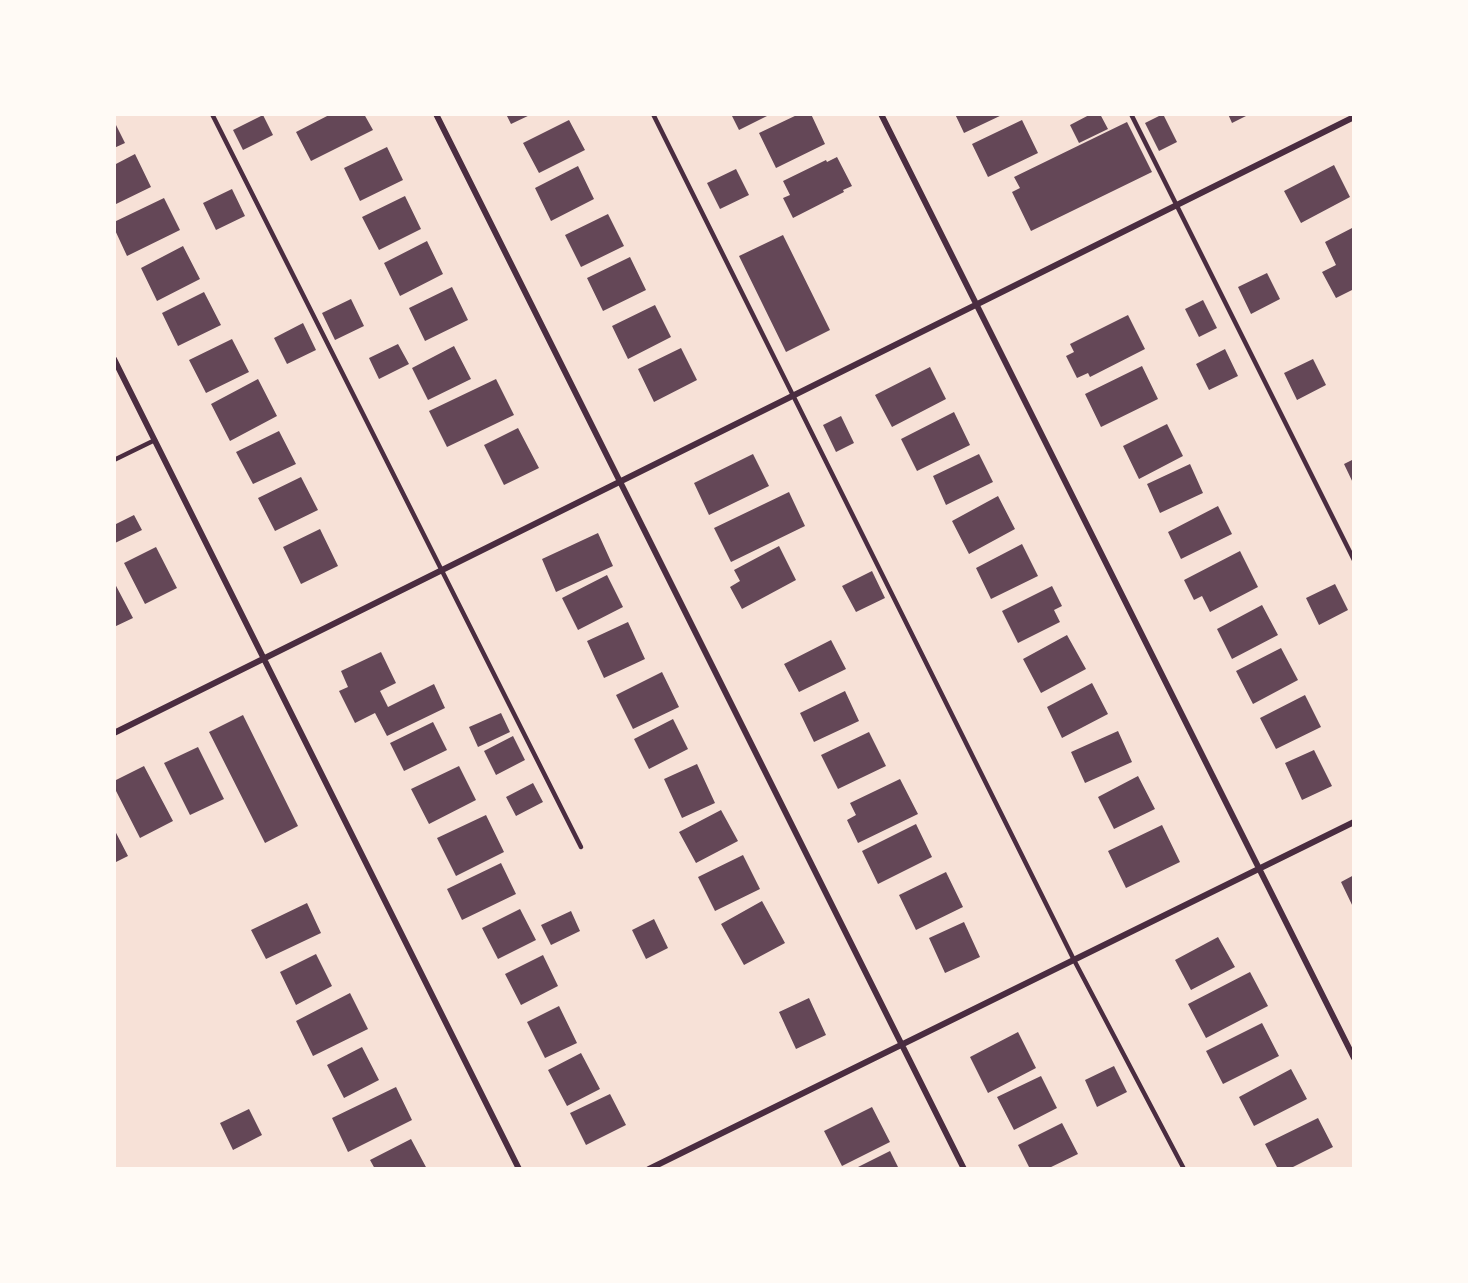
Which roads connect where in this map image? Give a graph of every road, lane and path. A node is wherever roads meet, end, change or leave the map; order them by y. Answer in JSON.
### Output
{"nodes":[{"id":1,"x":212,"y":114,"type":"edge"},
{"id":2,"x":436,"y":114,"type":"edge"},
{"id":3,"x":654,"y":114,"type":"edge"},
{"id":4,"x":881,"y":114,"type":"edge"},
{"id":5,"x":1131,"y":114,"type":"edge"},
{"id":6,"x":1354,"y":117,"type":"edge"},
{"id":7,"x":1177,"y":205,"type":"junction"},
{"id":8,"x":976,"y":305,"type":"junction"},
{"id":9,"x":114,"y":359,"type":"edge"},
{"id":10,"x":794,"y":395,"type":"junction"},
{"id":11,"x":154,"y":440,"type":"junction"},
{"id":12,"x":114,"y":460,"type":"edge"},
{"id":13,"x":620,"y":482,"type":"junction"},
{"id":14,"x":1354,"y":560,"type":"edge"},
{"id":15,"x":442,"y":570,"type":"junction"},
{"id":16,"x":264,"y":658,"type":"junction"},
{"id":17,"x":114,"y":733,"type":"edge"},
{"id":18,"x":1354,"y":822,"type":"edge"},
{"id":19,"x":581,"y":847,"type":"dead end"},
{"id":20,"x":1259,"y":868,"type":"junction"},
{"id":21,"x":1074,"y":960,"type":"junction"},
{"id":22,"x":902,"y":1045,"type":"junction"},
{"id":23,"x":1354,"y":1058,"type":"edge"},
{"id":24,"x":519,"y":1169,"type":"edge"},
{"id":25,"x":649,"y":1169,"type":"edge"},
{"id":26,"x":964,"y":1169,"type":"edge"},
{"id":27,"x":1184,"y":1169,"type":"edge"}],
"edges":[{"from":1,"to":15,"type":"lane"},
{"from":2,"to":13,"type":"street"},
{"from":3,"to":10,"type":"lane"},
{"from":4,"to":8,"type":"street"},
{"from":5,"to":7,"type":"lane"},
{"from":6,"to":7,"type":"street"},
{"from":7,"to":8,"type":"street"},
{"from":7,"to":14,"type":"lane"},
{"from":8,"to":10,"type":"street"},
{"from":8,"to":20,"type":"street"},
{"from":9,"to":11,"type":"street"},
{"from":10,"to":13,"type":"street"},
{"from":10,"to":21,"type":"lane"},
{"from":11,"to":12,"type":"lane"},
{"from":11,"to":16,"type":"street"},
{"from":13,"to":15,"type":"street"},
{"from":13,"to":22,"type":"street"},
{"from":15,"to":16,"type":"street"},
{"from":15,"to":19,"type":"lane"},
{"from":16,"to":17,"type":"street"},
{"from":16,"to":24,"type":"street"},
{"from":18,"to":20,"type":"street"},
{"from":20,"to":21,"type":"street"},
{"from":20,"to":23,"type":"street"},
{"from":21,"to":22,"type":"street"},
{"from":21,"to":27,"type":"lane"},
{"from":22,"to":25,"type":"street"},
{"from":22,"to":26,"type":"street"}]}
